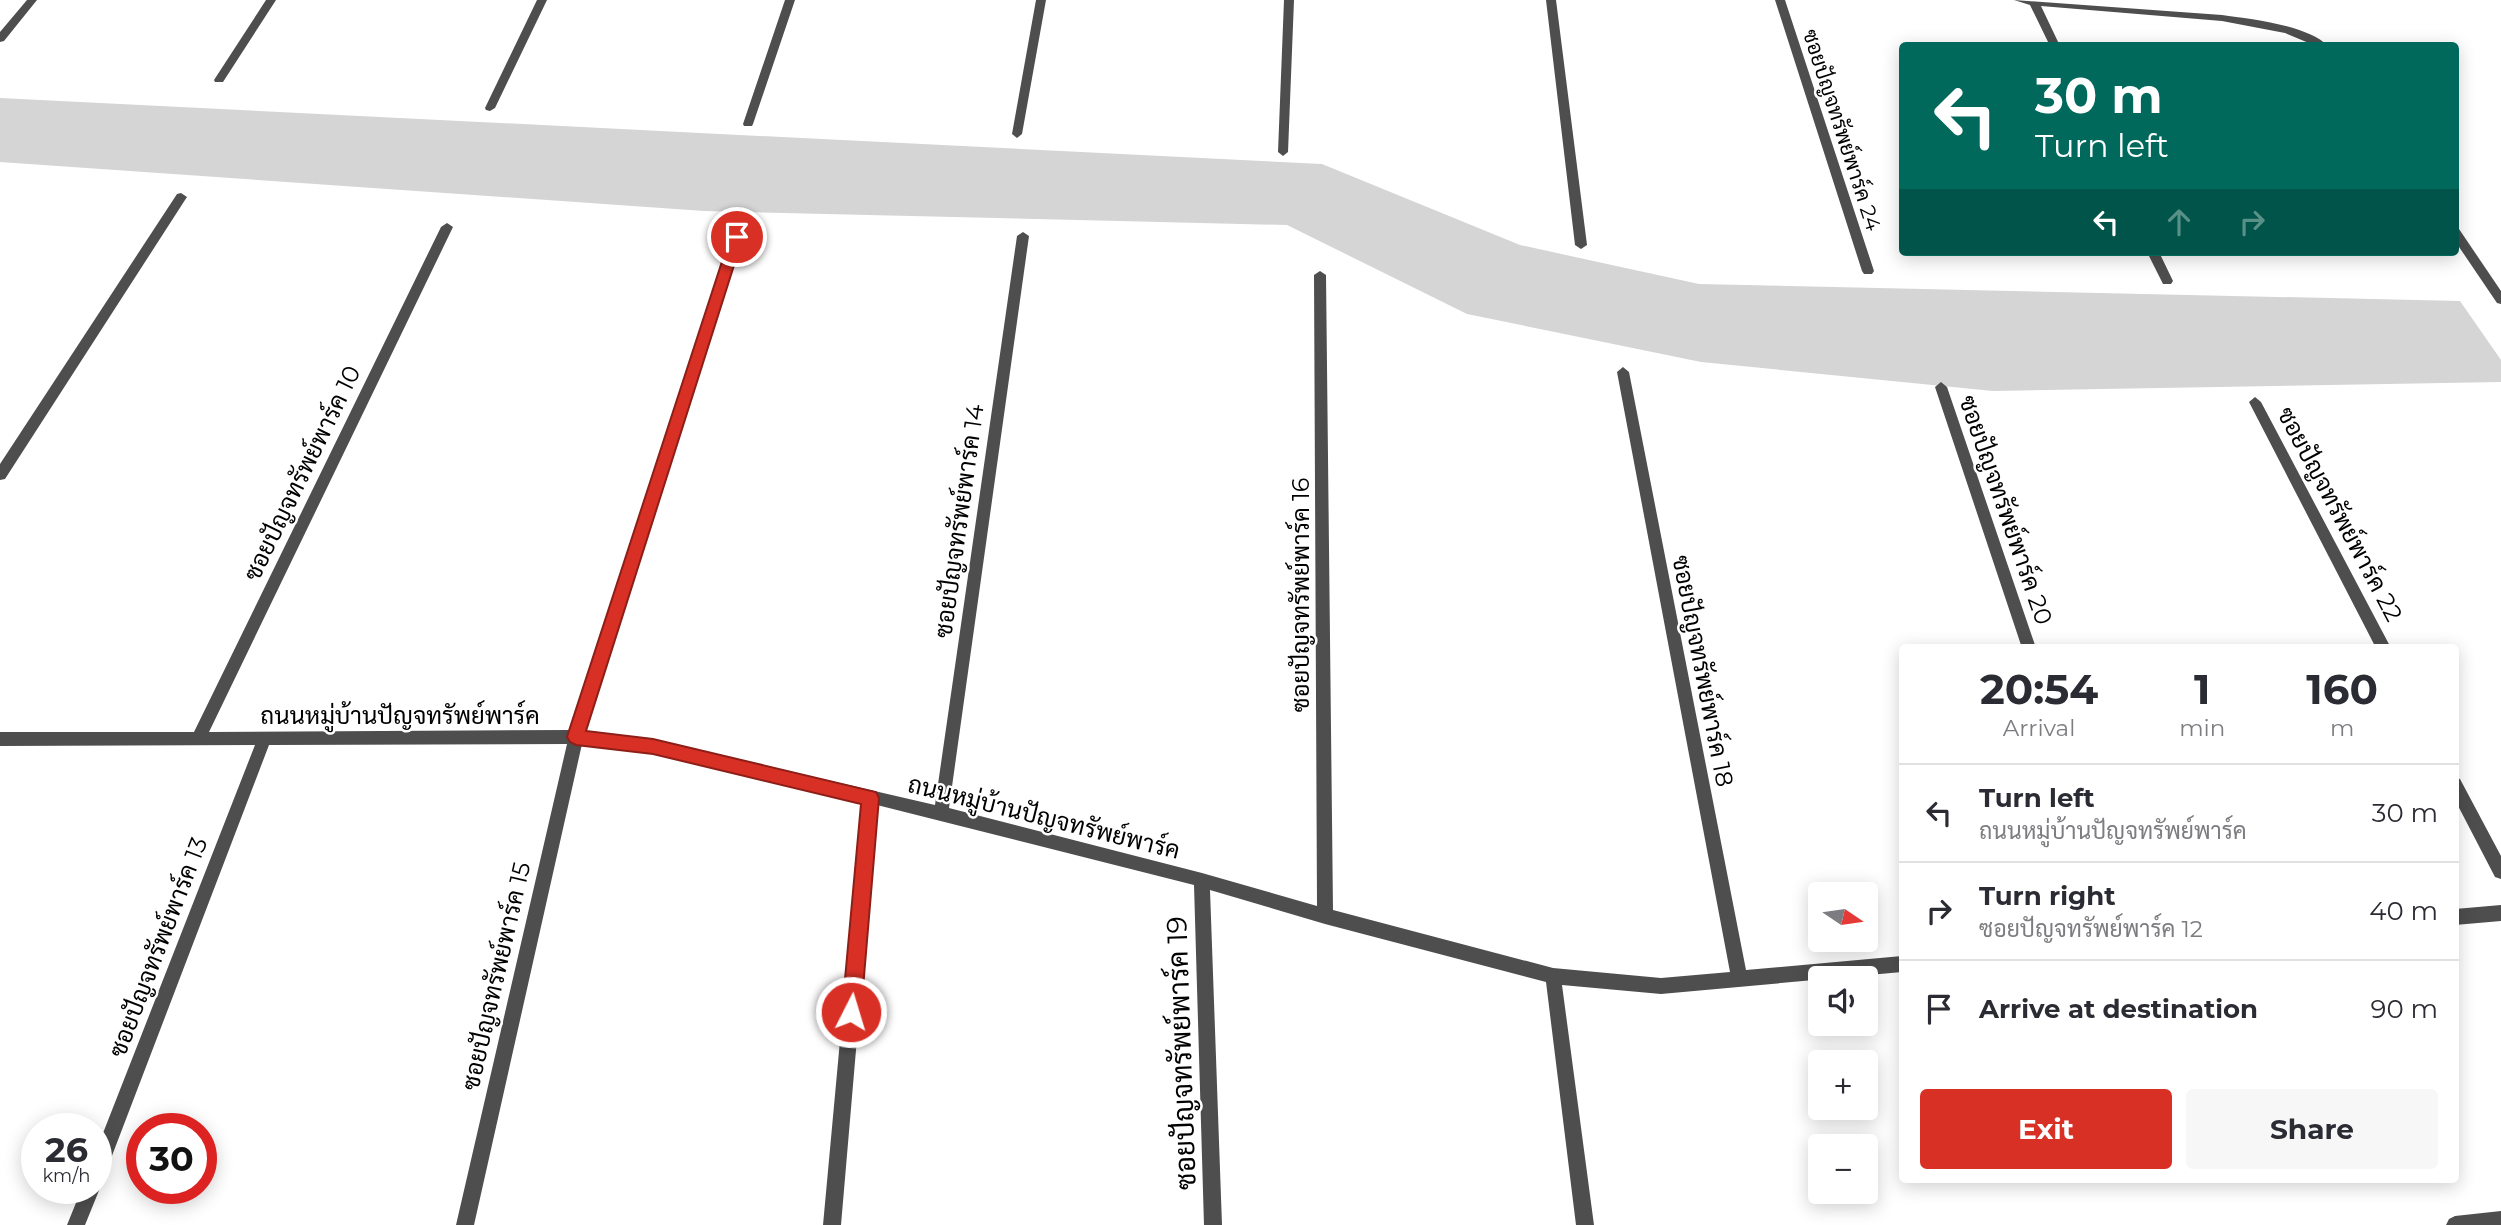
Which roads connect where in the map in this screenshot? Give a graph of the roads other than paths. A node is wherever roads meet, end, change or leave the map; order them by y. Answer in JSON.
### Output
{"nodes":[{"id":1,"x":32,"y":0,"type":"edge"},
{"id":2,"x":271,"y":0,"type":"edge"},
{"id":3,"x":542,"y":0,"type":"edge"},
{"id":4,"x":790,"y":0,"type":"edge"},
{"id":5,"x":1041,"y":0,"type":"edge"},
{"id":6,"x":1289,"y":0,"type":"edge"},
{"id":7,"x":1551,"y":0,"type":"edge"},
{"id":8,"x":1780,"y":0,"type":"edge"},
{"id":9,"x":2019,"y":0,"type":"edge"},
{"id":10,"x":2034,"y":3,"type":"junction"},
{"id":11,"x":0,"y":38,"type":"edge"},
{"id":12,"x":2052,"y":42,"type":"edge"},
{"id":13,"x":2318,"y":42,"type":"edge"},
{"id":14,"x":219,"y":80,"type":"dead end"},
{"id":15,"x":490,"y":108,"type":"dead end"},
{"id":16,"x":748,"y":124,"type":"dead end"},
{"id":17,"x":1017,"y":134,"type":"dead end"},
{"id":18,"x":1283,"y":152,"type":"dead end"},
{"id":19,"x":181,"y":197,"type":"dead end"},
{"id":20,"x":447,"y":227,"type":"dead end"},
{"id":21,"x":1023,"y":236,"type":"dead end"},
{"id":22,"x":737,"y":237,"type":"dead end"},
{"id":23,"x":2459,"y":238,"type":"edge"},
{"id":24,"x":1581,"y":245,"type":"dead end"},
{"id":25,"x":2155,"y":256,"type":"edge"},
{"id":26,"x":1868,"y":271,"type":"dead end"},
{"id":27,"x":1320,"y":275,"type":"dead end"},
{"id":28,"x":2167,"y":281,"type":"dead end"},
{"id":29,"x":2501,"y":300,"type":"edge"},
{"id":30,"x":1623,"y":372,"type":"dead end"},
{"id":31,"x":1941,"y":387,"type":"dead end"},
{"id":32,"x":2255,"y":402,"type":"dead end"},
{"id":33,"x":0,"y":475,"type":"edge"},
{"id":34,"x":2028,"y":644,"type":"edge"},
{"id":35,"x":2382,"y":644,"type":"edge"},
{"id":36,"x":265,"y":737,"type":"junction"},
{"id":37,"x":576,"y":737,"type":"junction"},
{"id":38,"x":198,"y":738,"type":"junction"},
{"id":39,"x":0,"y":739,"type":"edge"},
{"id":40,"x":2459,"y":792,"type":"edge"},
{"id":41,"x":870,"y":798,"type":"junction"},
{"id":42,"x":941,"y":813,"type":"junction"},
{"id":43,"x":2501,"y":872,"type":"edge"},
{"id":44,"x":1202,"y":880,"type":"junction"},
{"id":45,"x":2501,"y":913,"type":"edge"},
{"id":46,"x":1325,"y":916,"type":"junction"},
{"id":47,"x":2459,"y":917,"type":"edge"},
{"id":48,"x":1899,"y":964,"type":"edge"},
{"id":49,"x":1553,"y":976,"type":"junction"},
{"id":50,"x":1739,"y":978,"type":"junction"},
{"id":51,"x":112,"y":1133,"type":"edge"},
{"id":52,"x":85,"y":1204,"type":"edge"},
{"id":53,"x":2501,"y":1220,"type":"edge"},
{"id":54,"x":76,"y":1225,"type":"edge"},
{"id":55,"x":465,"y":1225,"type":"edge"},
{"id":56,"x":832,"y":1225,"type":"edge"},
{"id":57,"x":1213,"y":1225,"type":"edge"},
{"id":58,"x":1585,"y":1225,"type":"edge"},
{"id":59,"x":2455,"y":1225,"type":"edge"}],
"edges":[{"from":1,"to":11,"type":"street"},
{"from":2,"to":14,"type":"street"},
{"from":3,"to":15,"type":"street"},
{"from":4,"to":16,"type":"street"},
{"from":5,"to":17,"type":"street"},
{"from":6,"to":18,"type":"street"},
{"from":7,"to":24,"type":"street"},
{"from":8,"to":26,"type":"street","name":"ซอยปัญจทรัพย์พาร์ค 24"},
{"from":9,"to":10,"type":"street"},
{"from":10,"to":12,"type":"street"},
{"from":10,"to":13,"type":"street"},
{"from":19,"to":33,"type":"street"},
{"from":20,"to":38,"type":"street","name":"ซอยปัญจทรัพย์พาร์ค 10"},
{"from":21,"to":42,"type":"street","name":"ซอยปัญจทรัพย์พาร์ค 14"},
{"from":22,"to":37,"type":"street","name":"ซอยปัญจทรัพย์พาร์ค 15"},
{"from":23,"to":29,"type":"street"},
{"from":25,"to":28,"type":"street"},
{"from":27,"to":46,"type":"street","name":"ซอยปัญจทรัพย์พาร์ค 16"},
{"from":30,"to":50,"type":"street","name":"ซอยปัญจทรัพย์พาร์ค 18"},
{"from":31,"to":34,"type":"street","name":"ซอยปัญจทรัพย์พาร์ค 20"},
{"from":32,"to":35,"type":"street","name":"ซอยปัญจทรัพย์พาร์ค 22"},
{"from":36,"to":37,"type":"street","name":"ถนนหมู่บ้านปัญจทรัพย์พาร์ค"},
{"from":36,"to":38,"type":"street","name":"ถนนหมู่บ้านปัญจทรัพย์พาร์ค"},
{"from":36,"to":51,"type":"street","name":"ซอยปัญจทรัพย์พาร์ค 13"},
{"from":37,"to":41,"type":"street","name":"ถนนหมู่บ้านปัญจทรัพย์พาร์ค"},
{"from":37,"to":55,"type":"street","name":"ซอยปัญจทรัพย์พาร์ค 15"},
{"from":38,"to":39,"type":"street","name":"ถนนหมู่บ้านปัญจทรัพย์พาร์ค"},
{"from":40,"to":43,"type":"street"},
{"from":41,"to":42,"type":"street","name":"ถนนหมู่บ้านปัญจทรัพย์พาร์ค"},
{"from":41,"to":56,"type":"street"},
{"from":42,"to":44,"type":"street","name":"ถนนหมู่บ้านปัญจทรัพย์พาร์ค"},
{"from":44,"to":46,"type":"street","name":"ถนนหมู่บ้านปัญจทรัพย์พาร์ค"},
{"from":44,"to":57,"type":"street","name":"ซอยปัญจทรัพย์พาร์ค 19"},
{"from":45,"to":47,"type":"street"},
{"from":46,"to":49,"type":"street","name":"ถนนหมู่บ้านปัญจทรัพย์พาร์ค"},
{"from":48,"to":50,"type":"street","name":"ถนนหมู่บ้านปัญจทรัพย์พาร์ค"},
{"from":49,"to":50,"type":"street","name":"ถนนหมู่บ้านปัญจทรัพย์พาร์ค"},
{"from":49,"to":58,"type":"street"},
{"from":52,"to":54,"type":"street"},
{"from":53,"to":59,"type":"street"}]}
